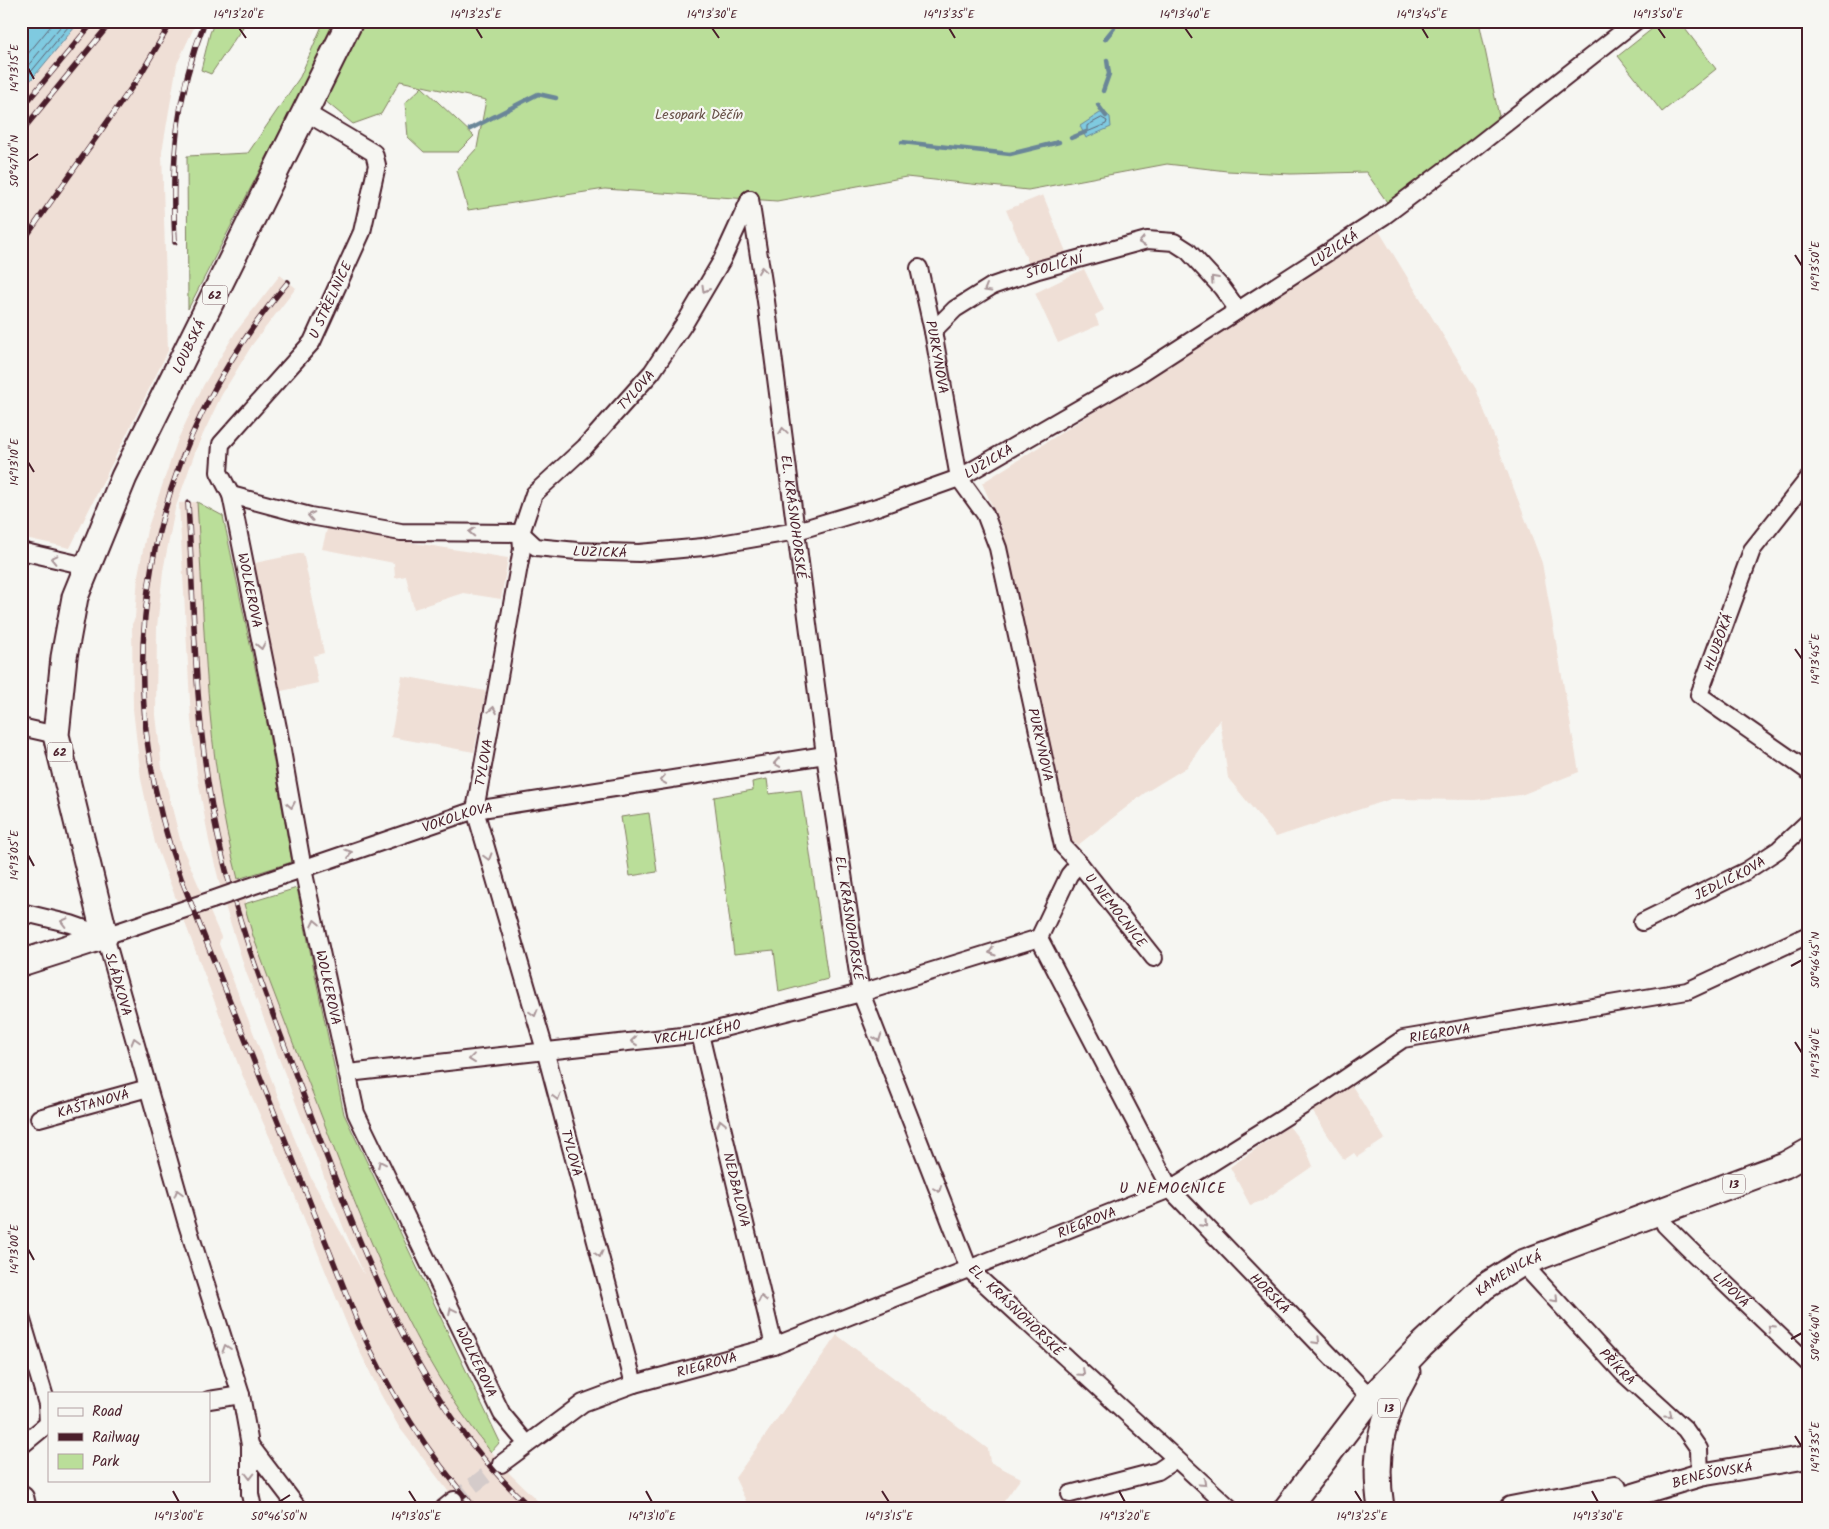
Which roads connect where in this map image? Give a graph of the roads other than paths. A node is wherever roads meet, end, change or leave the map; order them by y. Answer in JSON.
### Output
{"nodes":[{"id":1,"x":350,"y":21,"type":"edge"},
{"id":2,"x":1636,"y":21,"type":"edge"},
{"id":3,"x":305,"y":112,"type":"junction"},
{"id":4,"x":750,"y":198,"type":"joint"},
{"id":5,"x":919,"y":268,"type":"dead end"},
{"id":6,"x":1238,"y":310,"type":"junction"},
{"id":7,"x":933,"y":331,"type":"junction"},
{"id":8,"x":959,"y":478,"type":"junction"},
{"id":9,"x":1808,"y":479,"type":"edge"},
{"id":10,"x":231,"y":495,"type":"junction"},
{"id":11,"x":797,"y":531,"type":"junction"},
{"id":12,"x":521,"y":533,"type":"junction"},
{"id":13,"x":21,"y":551,"type":"edge"},
{"id":14,"x":86,"y":566,"type":"junction"},
{"id":15,"x":21,"y":727,"type":"edge"},
{"id":16,"x":56,"y":735,"type":"junction"},
{"id":17,"x":825,"y":755,"type":"junction"},
{"id":18,"x":1808,"y":771,"type":"edge"},
{"id":19,"x":475,"y":810,"type":"junction"},
{"id":20,"x":1808,"y":822,"type":"edge"},
{"id":21,"x":1079,"y":863,"type":"junction"},
{"id":22,"x":303,"y":869,"type":"junction"},
{"id":23,"x":21,"y":912,"type":"edge"},
{"id":24,"x":1642,"y":922,"type":"dead end"},
{"id":25,"x":1808,"y":935,"type":"edge"},
{"id":26,"x":105,"y":936,"type":"junction"},
{"id":27,"x":1039,"y":938,"type":"junction"},
{"id":28,"x":1154,"y":958,"type":"dead end"},
{"id":29,"x":21,"y":964,"type":"edge"},
{"id":30,"x":860,"y":993,"type":"junction"},
{"id":31,"x":700,"y":1034,"type":"junction"},
{"id":32,"x":545,"y":1050,"type":"junction"},
{"id":33,"x":348,"y":1073,"type":"junction"},
{"id":34,"x":148,"y":1088,"type":"junction"},
{"id":35,"x":39,"y":1118,"type":"dead end"},
{"id":36,"x":1808,"y":1152,"type":"edge"},
{"id":37,"x":1170,"y":1189,"type":"junction"},
{"id":38,"x":1659,"y":1211,"type":"junction"},
{"id":39,"x":1522,"y":1263,"type":"junction"},
{"id":40,"x":969,"y":1269,"type":"junction"},
{"id":41,"x":21,"y":1318,"type":"edge"},
{"id":42,"x":774,"y":1346,"type":"junction"},
{"id":43,"x":1422,"y":1346,"type":"junction"},
{"id":44,"x":1807,"y":1362,"type":"edge"},
{"id":45,"x":634,"y":1384,"type":"junction"},
{"id":46,"x":241,"y":1395,"type":"junction"},
{"id":47,"x":1371,"y":1398,"type":"junction"},
{"id":48,"x":210,"y":1400,"type":"edge"},
{"id":49,"x":48,"y":1424,"type":"edge"},
{"id":50,"x":527,"y":1444,"type":"junction"},
{"id":51,"x":250,"y":1445,"type":"junction"},
{"id":52,"x":21,"y":1446,"type":"edge"},
{"id":53,"x":1808,"y":1457,"type":"edge"},
{"id":54,"x":1176,"y":1459,"type":"junction"},
{"id":55,"x":501,"y":1464,"type":"tunnel mouth"},
{"id":56,"x":1700,"y":1475,"type":"junction"},
{"id":57,"x":1070,"y":1494,"type":"dead end"},
{"id":58,"x":21,"y":1499,"type":"edge"},
{"id":59,"x":23,"y":1508,"type":"edge"},
{"id":60,"x":253,"y":1508,"type":"edge"},
{"id":61,"x":298,"y":1508,"type":"edge"},
{"id":62,"x":1230,"y":1508,"type":"edge"},
{"id":63,"x":1287,"y":1508,"type":"edge"},
{"id":64,"x":1381,"y":1508,"type":"edge"},
{"id":65,"x":1511,"y":1508,"type":"edge"},
{"id":66,"x":1591,"y":1508,"type":"edge"}],
"edges":[{"from":1,"to":3,"type":"main road","name":"LOUBSKÁ","number":"62"},
{"from":2,"to":6,"type":"street","name":"LUŽICKÁ"},
{"from":3,"to":10,"type":"street","name":"U STŘELNICE"},
{"from":3,"to":14,"type":"main road","name":"LOUBSKÁ","number":"62"},
{"from":11,"to":4,"type":"street","name":"EL. KRÁSNOHORSKÉ","one_way":true},
{"from":4,"to":12,"type":"street","name":"TYLOVA","one_way":true},
{"from":5,"to":7,"type":"street","name":"PURKYŇOVA"},
{"from":6,"to":7,"type":"street","name":"STOLIČNÍ","one_way":true},
{"from":6,"to":8,"type":"street","name":"LUŽICKÁ"},
{"from":7,"to":8,"type":"street","name":"PURKYŇOVA"},
{"from":8,"to":11,"type":"street","name":"LUŽICKÁ"},
{"from":8,"to":21,"type":"street","name":"PURKYŇOVA"},
{"from":9,"to":18,"type":"street","name":"HLUBOKÁ"},
{"from":12,"to":10,"type":"street","one_way":true},
{"from":10,"to":22,"type":"street","name":"WOLKEROVA","one_way":true},
{"from":11,"to":12,"type":"street","name":"LUŽICKÁ"},
{"from":11,"to":17,"type":"street","name":"EL. KRÁSNOHORSKÉ"},
{"from":19,"to":12,"type":"street","name":"TYLOVA","one_way":true},
{"from":14,"to":13,"type":"street","one_way":true},
{"from":14,"to":16,"type":"main road","name":"SLÁDKOVA","number":"62"},
{"from":15,"to":16,"type":"street"},
{"from":16,"to":26,"type":"main road","name":"SLÁDKOVA","number":"62"},
{"from":17,"to":19,"type":"street","name":"VOKOLKOVA","one_way":true},
{"from":17,"to":30,"type":"street","name":"EL. KRÁSNOHORSKÉ"},
{"from":22,"to":19,"type":"street","name":"VOKOLKOVA","one_way":true},
{"from":19,"to":32,"type":"street","name":"TYLOVA","one_way":true},
{"from":20,"to":24,"type":"street","name":"JEDLIČKOVA"},
{"from":21,"to":27,"type":"street"},
{"from":21,"to":28,"type":"street","name":"U NEMOCNICE"},
{"from":22,"to":26,"type":"street","name":"VOKOLKOVA","bridge":true},
{"from":33,"to":22,"type":"street","name":"WOLKEROVA","one_way":true},
{"from":26,"to":23,"type":"street","one_way":true},
{"from":25,"to":37,"type":"street","name":"RIEGROVA"},
{"from":26,"to":29,"type":"main road"},
{"from":34,"to":26,"type":"street","name":"SLÁDKOVA","one_way":true},
{"from":27,"to":30,"type":"street","name":"VRCHLICKÉHO","one_way":true},
{"from":27,"to":37,"type":"street"},
{"from":30,"to":31,"type":"street","name":"VRCHLICKÉHO"},
{"from":30,"to":40,"type":"street","name":"EL. KRÁSNOHORSKÉ","one_way":true},
{"from":31,"to":32,"type":"street","name":"VRCHLICKÉHO","one_way":true},
{"from":42,"to":31,"type":"street","name":"NEDBALOVA","one_way":true},
{"from":32,"to":33,"type":"street","name":"VRCHLICKÉHO","one_way":true},
{"from":32,"to":45,"type":"street","name":"TYLOVA","one_way":true},
{"from":50,"to":33,"type":"street","name":"WOLKEROVA","one_way":true},
{"from":34,"to":35,"type":"street","name":"KAŠTANOVÁ"},
{"from":46,"to":34,"type":"street","name":"SLÁDKOVA","one_way":true},
{"from":36,"to":38,"type":"main road","name":"KAMENICKÁ","number":"13"},
{"from":37,"to":40,"type":"street","name":"RIEGROVA"},
{"from":37,"to":47,"type":"street","name":"HORSKÁ","one_way":true},
{"from":38,"to":39,"type":"main road","name":"KAMENICKÁ","number":"13"},
{"from":44,"to":38,"type":"street","name":"LIPOVÁ","one_way":true},
{"from":39,"to":43,"type":"main road","name":"KAMENICKÁ","number":"13"},
{"from":39,"to":56,"type":"street","name":"PŘÍKRÁ","one_way":true},
{"from":40,"to":42,"type":"street","name":"RIEGROVA"},
{"from":40,"to":54,"type":"street","name":"EL. KRÁSNOHORSKÉ","one_way":true},
{"from":41,"to":49,"type":"street"},
{"from":42,"to":45,"type":"street","name":"RIEGROVA"},
{"from":43,"to":47,"type":"main road","name":"KAMENICKÁ","number":"13"},
{"from":43,"to":64,"type":"main road","number":"13"},
{"from":45,"to":50,"type":"street","name":"RIEGROVA"},
{"from":46,"to":48,"type":"street"},
{"from":46,"to":51,"type":"street","name":"SLÁDKOVA"},
{"from":47,"to":63,"type":"main road","name":"KAMENICKÁ","number":"13"},
{"from":49,"to":52,"type":"street"},
{"from":50,"to":55,"type":"street","name":"RIEGROVA"},
{"from":51,"to":60,"type":"street","name":"SLÁDKOVA","one_way":true},
{"from":51,"to":61,"type":"street"},
{"from":53,"to":56,"type":"main road","name":"BENEŠOVSKÁ"},
{"from":54,"to":57,"type":"street"},
{"from":54,"to":62,"type":"street","name":"EL. KRÁSNOHORSKÉ","one_way":true},
{"from":56,"to":65,"type":"main road"},
{"from":56,"to":66,"type":"main road","name":"BENEŠOVSKÁ"},
{"from":58,"to":59,"type":"main road"}]}
